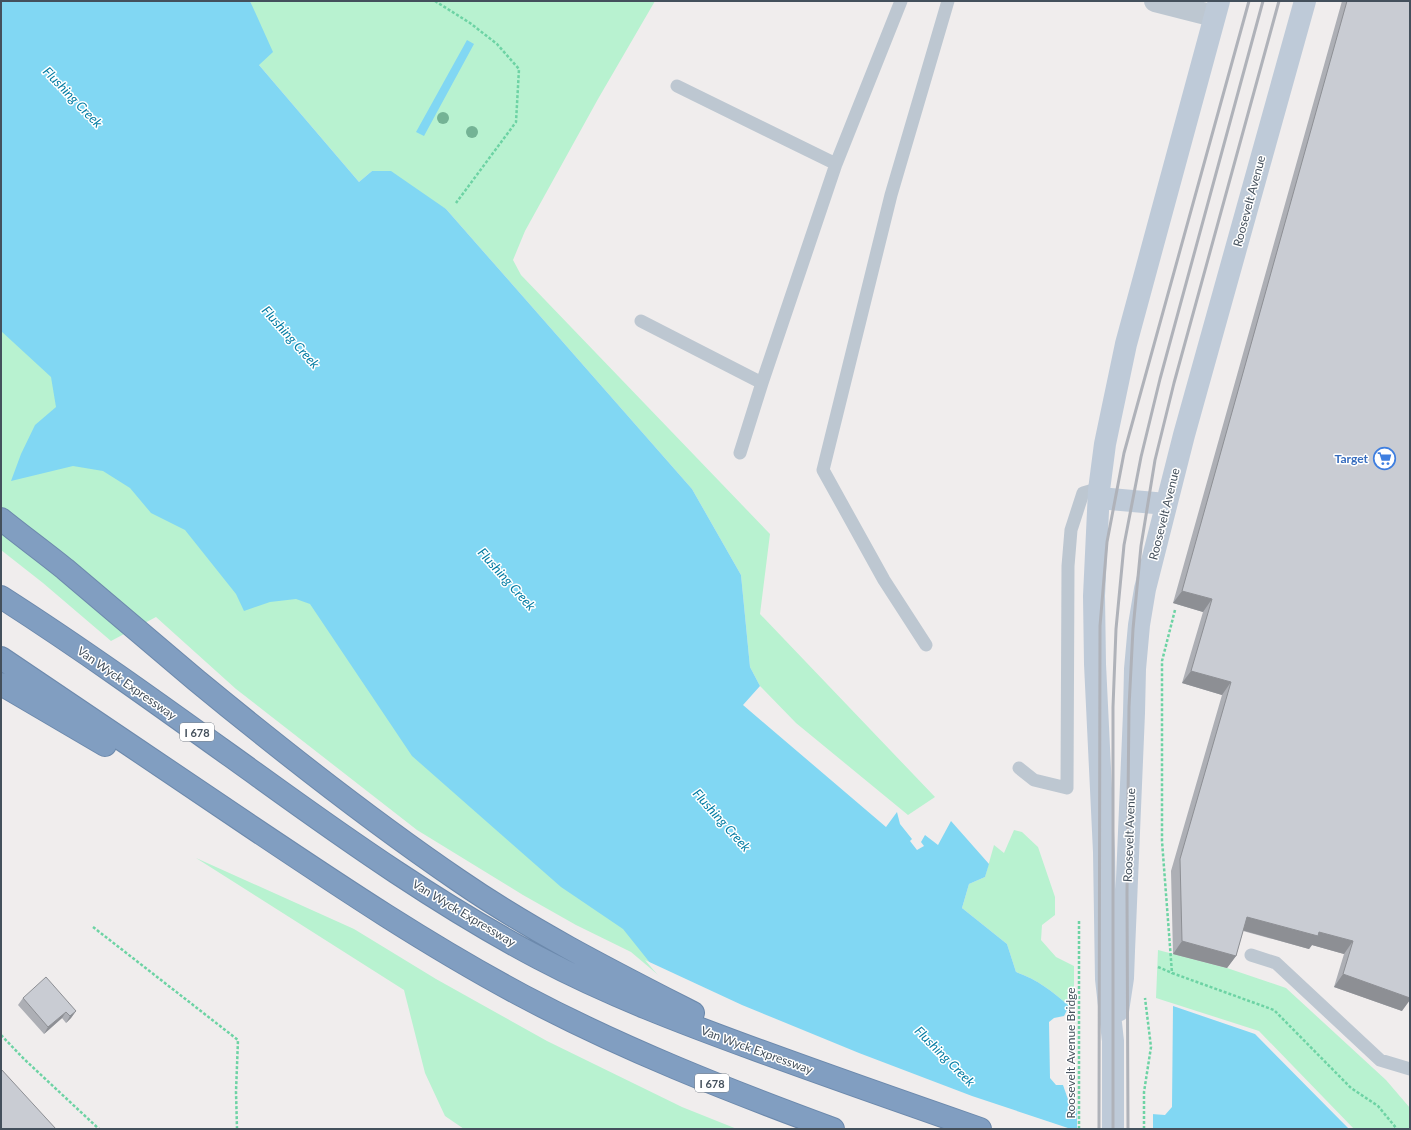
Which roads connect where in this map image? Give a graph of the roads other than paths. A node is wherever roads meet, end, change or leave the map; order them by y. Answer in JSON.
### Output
{"nodes":[{"id":1,"x":901,"y":1,"type":"edge"},
{"id":2,"x":948,"y":1,"type":"edge"},
{"id":3,"x":1155,"y":1,"type":"edge"},
{"id":4,"x":1305,"y":1,"type":"edge"},
{"id":5,"x":1216,"y":8,"type":"edge"},
{"id":6,"x":677,"y":86,"type":"dead end"},
{"id":7,"x":836,"y":164,"type":"junction"},
{"id":8,"x":641,"y":321,"type":"dead end"},
{"id":9,"x":762,"y":383,"type":"junction"},
{"id":10,"x":740,"y":453,"type":"dead end"},
{"id":11,"x":1099,"y":493,"type":"junction"},
{"id":12,"x":1166,"y":504,"type":"junction"},
{"id":13,"x":4,"y":522,"type":"edge"},
{"id":14,"x":1,"y":597,"type":"edge"},
{"id":15,"x":926,"y":645,"type":"dead end"},
{"id":16,"x":1,"y":658,"type":"edge"},
{"id":17,"x":1,"y":684,"type":"edge"},
{"id":18,"x":1019,"y":768,"type":"dead end"},
{"id":19,"x":298,"y":858,"type":"junction"},
{"id":20,"x":1251,"y":955,"type":"dead end"},
{"id":21,"x":1114,"y":978,"type":"junction"},
{"id":22,"x":615,"y":984,"type":"junction"},
{"id":23,"x":1410,"y":1069,"type":"edge"},
{"id":24,"x":833,"y":1129,"type":"edge"},
{"id":25,"x":980,"y":1129,"type":"edge"},
{"id":26,"x":1113,"y":1129,"type":"edge"}],
"edges":[{"from":1,"to":7,"type":"lane"},
{"from":2,"to":15,"type":"lane"},
{"from":3,"to":5,"type":"street"},
{"from":4,"to":12,"type":"main road","name":"Roosevelt Avenue"},
{"from":5,"to":11,"type":"main road","name":"Roosevelt Avenue"},
{"from":6,"to":7,"type":"lane"},
{"from":7,"to":9,"type":"lane"},
{"from":8,"to":9,"type":"lane"},
{"from":9,"to":10,"type":"lane"},
{"from":11,"to":12,"type":"main road"},
{"from":11,"to":18,"type":"lane"},
{"from":11,"to":21,"type":"main road","name":"Roosevelt Avenue"},
{"from":12,"to":21,"type":"main road","name":"Roosevelt Avenue"},
{"from":13,"to":22,"type":"highway"},
{"from":14,"to":22,"type":"highway","name":"Van Wyck Expressway","number":"I 678"},
{"from":16,"to":19,"type":"highway","number":"I 678"},
{"from":17,"to":19,"type":"highway"},
{"from":19,"to":24,"type":"highway","number":"I 678"},
{"from":20,"to":23,"type":"lane"},
{"from":21,"to":26,"type":"main road","name":"Roosevelt Avenue"},
{"from":22,"to":25,"type":"highway","name":"Van Wyck Expressway","number":"I 678"}]}
